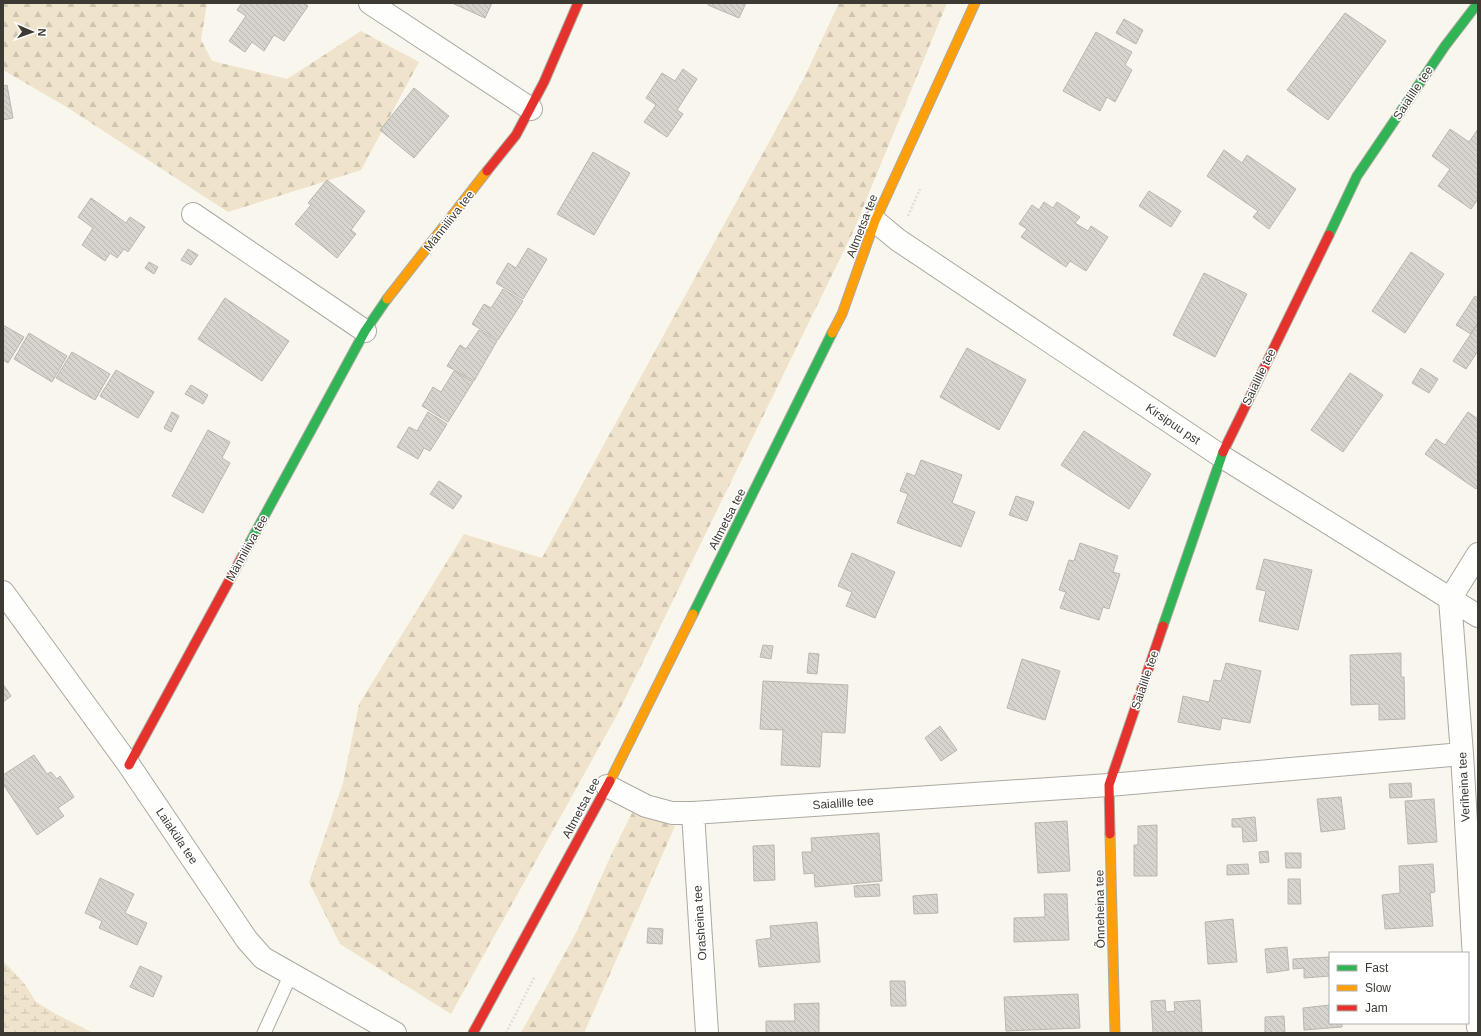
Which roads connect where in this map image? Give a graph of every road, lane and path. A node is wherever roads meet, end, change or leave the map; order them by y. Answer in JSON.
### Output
{"nodes":[{"id":1,"x":370,"y":3,"type":"edge"},
{"id":2,"x":578,"y":3,"type":"edge"},
{"id":3,"x":975,"y":3,"type":"edge"},
{"id":4,"x":1478,"y":3,"type":"edge"},
{"id":5,"x":531,"y":109,"type":"junction"},
{"id":6,"x":193,"y":214,"type":"dead end"},
{"id":7,"x":875,"y":221,"type":"junction"},
{"id":8,"x":365,"y":331,"type":"junction"},
{"id":9,"x":1221,"y":456,"type":"junction"},
{"id":10,"x":1478,"y":554,"type":"edge"},
{"id":11,"x":3,"y":592,"type":"edge"},
{"id":12,"x":1450,"y":599,"type":"junction"},
{"id":13,"x":1478,"y":616,"type":"edge"},
{"id":14,"x":1462,"y":754,"type":"junction"},
{"id":15,"x":129,"y":765,"type":"junction"},
{"id":16,"x":1109,"y":785,"type":"junction"},
{"id":17,"x":607,"y":786,"type":"junction"},
{"id":18,"x":693,"y":813,"type":"junction"},
{"id":19,"x":291,"y":974,"type":"junction"},
{"id":20,"x":1478,"y":1027,"type":"edge"},
{"id":21,"x":264,"y":1033,"type":"edge"},
{"id":22,"x":395,"y":1033,"type":"edge"},
{"id":23,"x":473,"y":1033,"type":"edge"},
{"id":24,"x":707,"y":1033,"type":"edge"},
{"id":25,"x":1115,"y":1033,"type":"edge"}],
"edges":[{"from":1,"to":5,"type":"street"},
{"from":2,"to":5,"type":"street","name":"Männiliiva tee"},
{"from":3,"to":7,"type":"street","name":"Altmetsa tee"},
{"from":4,"to":9,"type":"street","name":"Saialille tee"},
{"from":5,"to":8,"type":"street","name":"Männiliiva tee"},
{"from":6,"to":8,"type":"street"},
{"from":7,"to":9,"type":"street","name":"Kirsipuu pst"},
{"from":7,"to":17,"type":"street","name":"Altmetsa tee"},
{"from":8,"to":15,"type":"street","name":"Männiliiva tee"},
{"from":9,"to":12,"type":"street","name":"Kirsipuu pst"},
{"from":9,"to":16,"type":"street","name":"Saialille tee"},
{"from":10,"to":12,"type":"street"},
{"from":11,"to":15,"type":"street","name":"Laiaküla tee"},
{"from":12,"to":13,"type":"street","name":"Kirsipuu pst"},
{"from":12,"to":14,"type":"street","name":"Veriheina tee"},
{"from":14,"to":16,"type":"street","name":"Saialille tee"},
{"from":14,"to":20,"type":"street","name":"Veriheina tee"},
{"from":15,"to":19,"type":"street","name":"Laiaküla tee"},
{"from":16,"to":18,"type":"street","name":"Saialille tee"},
{"from":16,"to":25,"type":"street","name":"Õnneheina tee"},
{"from":17,"to":18,"type":"street","name":"Saialille tee"},
{"from":17,"to":23,"type":"street","name":"Altmetsa tee"},
{"from":18,"to":24,"type":"street","name":"Orasheina tee"},
{"from":19,"to":21,"type":"lane"},
{"from":19,"to":22,"type":"street","name":"Laiaküla tee"}]}
